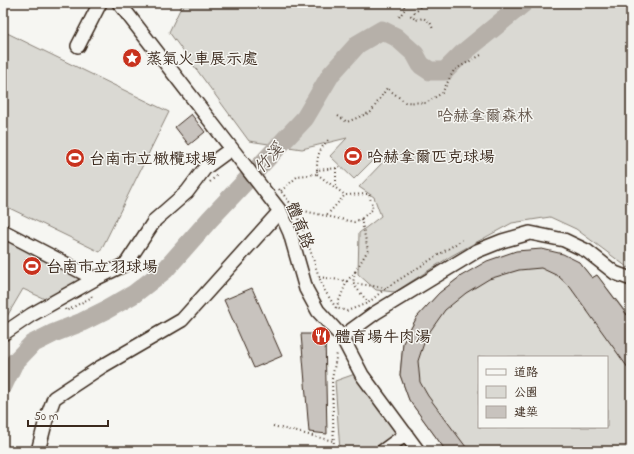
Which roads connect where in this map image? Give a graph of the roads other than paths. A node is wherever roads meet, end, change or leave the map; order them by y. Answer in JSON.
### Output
{"nodes":[{"id":1,"x":100,"y":3,"type":"edge"},
{"id":2,"x":119,"y":3,"type":"edge"},
{"id":3,"x":78,"y":46,"type":"dead end"},
{"id":4,"x":233,"y":150,"type":"junction"},
{"id":5,"x":280,"y":210,"type":"junction"},
{"id":6,"x":3,"y":231,"type":"edge"},
{"id":7,"x":96,"y":279,"type":"junction"},
{"id":8,"x":631,"y":279,"type":"edge"},
{"id":9,"x":3,"y":334,"type":"edge"},
{"id":10,"x":342,"y":337,"type":"junction"},
{"id":11,"x":406,"y":434,"type":"junction"},
{"id":12,"x":38,"y":451,"type":"edge"},
{"id":13,"x":383,"y":451,"type":"edge"},
{"id":14,"x":418,"y":451,"type":"edge"}],
"edges":[{"from":1,"to":3,"type":"street"},
{"from":2,"to":4,"type":"street","name":"體育路"},
{"from":4,"to":5,"type":"street","name":"體育路"},
{"from":4,"to":7,"type":"street"},
{"from":5,"to":10,"type":"street","name":"體育路"},
{"from":5,"to":12,"type":"street"},
{"from":6,"to":7,"type":"street"},
{"from":7,"to":9,"type":"street"},
{"from":8,"to":10,"type":"street"},
{"from":10,"to":11,"type":"street","name":"體育路"},
{"from":11,"to":13,"type":"street"},
{"from":11,"to":14,"type":"street","name":"體育路"}]}
